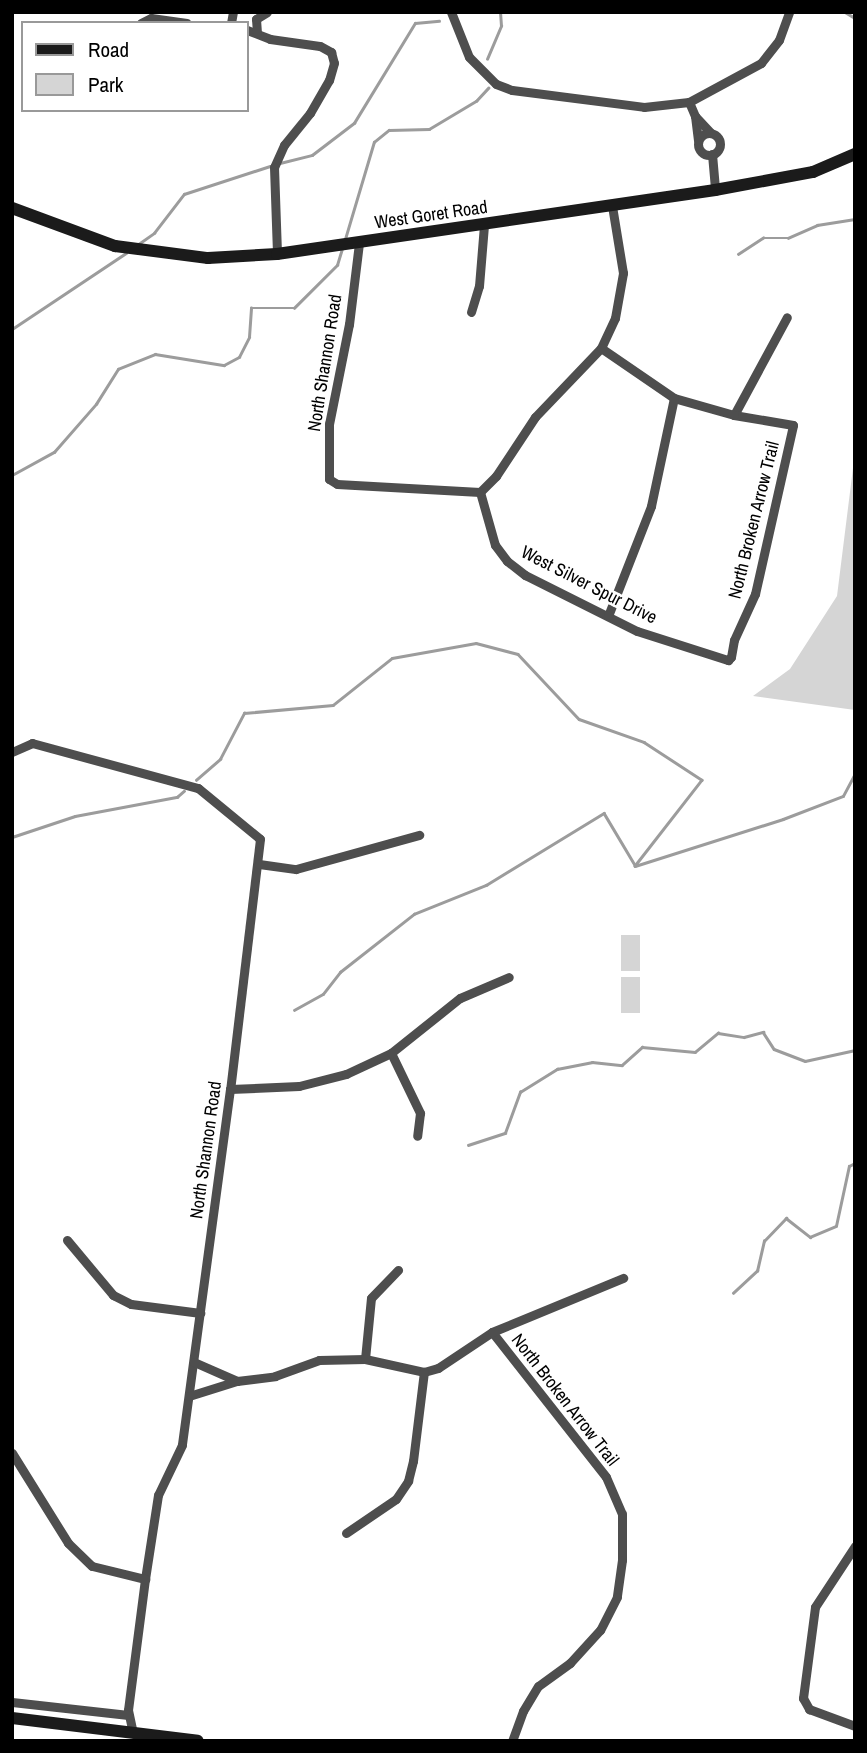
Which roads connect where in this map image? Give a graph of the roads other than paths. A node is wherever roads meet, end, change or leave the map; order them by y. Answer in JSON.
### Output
{"nodes":[{"id":1,"x":267,"y":12,"type":"edge"},
{"id":2,"x":451,"y":12,"type":"edge"},
{"id":3,"x":789,"y":12,"type":"edge"},
{"id":4,"x":159,"y":15,"type":"edge"},
{"id":5,"x":180,"y":21,"type":"edge"},
{"id":6,"x":248,"y":30,"type":"edge"},
{"id":7,"x":257,"y":33,"type":"junction"},
{"id":8,"x":689,"y":102,"type":"junction"},
{"id":9,"x":695,"y":116,"type":"junction"},
{"id":10,"x":711,"y":133,"type":"junction"},
{"id":11,"x":698,"y":141,"type":"junction"},
{"id":12,"x":712,"y":154,"type":"junction"},
{"id":13,"x":855,"y":154,"type":"edge"},
{"id":14,"x":715,"y":190,"type":"junction"},
{"id":15,"x":612,"y":205,"type":"junction"},
{"id":16,"x":12,"y":208,"type":"edge"},
{"id":17,"x":484,"y":225,"type":"junction"},
{"id":18,"x":359,"y":243,"type":"junction"},
{"id":19,"x":277,"y":254,"type":"junction"},
{"id":20,"x":471,"y":313,"type":"dead end"},
{"id":21,"x":788,"y":317,"type":"dead end"},
{"id":22,"x":601,"y":348,"type":"junction"},
{"id":23,"x":674,"y":398,"type":"junction"},
{"id":24,"x":734,"y":415,"type":"junction"},
{"id":25,"x":480,"y":492,"type":"junction"},
{"id":26,"x":608,"y":616,"type":"junction"},
{"id":27,"x":728,"y":660,"type":"joint"},
{"id":28,"x":12,"y":752,"type":"edge"},
{"id":29,"x":419,"y":835,"type":"dead end"},
{"id":30,"x":259,"y":864,"type":"junction"},
{"id":31,"x":509,"y":978,"type":"dead end"},
{"id":32,"x":391,"y":1053,"type":"junction"},
{"id":33,"x":230,"y":1089,"type":"junction"},
{"id":34,"x":417,"y":1136,"type":"dead end"},
{"id":35,"x":67,"y":1240,"type":"dead end"},
{"id":36,"x":398,"y":1270,"type":"dead end"},
{"id":37,"x":623,"y":1278,"type":"dead end"},
{"id":38,"x":200,"y":1313,"type":"junction"},
{"id":39,"x":492,"y":1332,"type":"junction"},
{"id":40,"x":365,"y":1359,"type":"junction"},
{"id":41,"x":194,"y":1362,"type":"junction"},
{"id":42,"x":424,"y":1372,"type":"junction"},
{"id":43,"x":237,"y":1381,"type":"junction"},
{"id":44,"x":189,"y":1396,"type":"junction"},
{"id":45,"x":12,"y":1453,"type":"edge"},
{"id":46,"x":346,"y":1533,"type":"dead end"},
{"id":47,"x":855,"y":1546,"type":"edge"},
{"id":48,"x":145,"y":1579,"type":"junction"},
{"id":49,"x":12,"y":1702,"type":"edge"},
{"id":50,"x":128,"y":1715,"type":"junction"},
{"id":51,"x":12,"y":1718,"type":"edge"},
{"id":52,"x":855,"y":1726,"type":"edge"},
{"id":53,"x":133,"y":1732,"type":"junction"},
{"id":54,"x":198,"y":1741,"type":"edge"},
{"id":55,"x":512,"y":1741,"type":"edge"}],
"edges":[{"from":1,"to":7,"type":"street"},
{"from":2,"to":8,"type":"street"},
{"from":3,"to":8,"type":"street"},
{"from":4,"to":5,"type":"street"},
{"from":6,"to":7,"type":"street"},
{"from":7,"to":19,"type":"street"},
{"from":8,"to":9,"type":"street"},
{"from":9,"to":10,"type":"street"},
{"from":9,"to":11,"type":"street"},
{"from":10,"to":11,"type":"street"},
{"from":10,"to":12,"type":"street"},
{"from":11,"to":12,"type":"street"},
{"from":12,"to":14,"type":"street"},
{"from":13,"to":14,"type":"street","name":"West Goret Road"},
{"from":14,"to":15,"type":"street","name":"West Goret Road"},
{"from":15,"to":17,"type":"street","name":"West Goret Road"},
{"from":15,"to":22,"type":"street"},
{"from":16,"to":19,"type":"street","name":"West Goret Road"},
{"from":17,"to":18,"type":"street","name":"West Goret Road"},
{"from":17,"to":20,"type":"street"},
{"from":18,"to":19,"type":"street","name":"West Goret Road"},
{"from":18,"to":25,"type":"street","name":"North Shannon Road"},
{"from":21,"to":24,"type":"street"},
{"from":22,"to":23,"type":"street"},
{"from":22,"to":25,"type":"street"},
{"from":23,"to":24,"type":"street"},
{"from":23,"to":26,"type":"street"},
{"from":24,"to":27,"type":"street","name":"North Broken Arrow Trail"},
{"from":25,"to":26,"type":"street","name":"West Silver Spur Drive"},
{"from":26,"to":27,"type":"street","name":"West Silver Spur Drive"},
{"from":28,"to":30,"type":"street","name":"North Shannon Road"},
{"from":29,"to":30,"type":"street"},
{"from":30,"to":33,"type":"street","name":"North Shannon Road"},
{"from":31,"to":32,"type":"street"},
{"from":32,"to":33,"type":"street"},
{"from":32,"to":34,"type":"street"},
{"from":33,"to":38,"type":"street","name":"North Shannon Road"},
{"from":35,"to":38,"type":"street"},
{"from":36,"to":40,"type":"street"},
{"from":37,"to":39,"type":"street"},
{"from":38,"to":41,"type":"street","name":"North Shannon Road"},
{"from":39,"to":42,"type":"street"},
{"from":39,"to":55,"type":"street","name":"North Broken Arrow Trail"},
{"from":40,"to":42,"type":"street"},
{"from":40,"to":43,"type":"street"},
{"from":41,"to":43,"type":"street"},
{"from":41,"to":44,"type":"street","name":"North Shannon Road"},
{"from":42,"to":46,"type":"street"},
{"from":43,"to":44,"type":"street"},
{"from":44,"to":48,"type":"street","name":"North Shannon Road"},
{"from":45,"to":48,"type":"street"},
{"from":47,"to":52,"type":"street"},
{"from":48,"to":50,"type":"street","name":"North Shannon Road"},
{"from":49,"to":50,"type":"street"},
{"from":50,"to":53,"type":"street","name":"North Shannon Road"},
{"from":51,"to":53,"type":"street"},
{"from":53,"to":54,"type":"street"}]}
